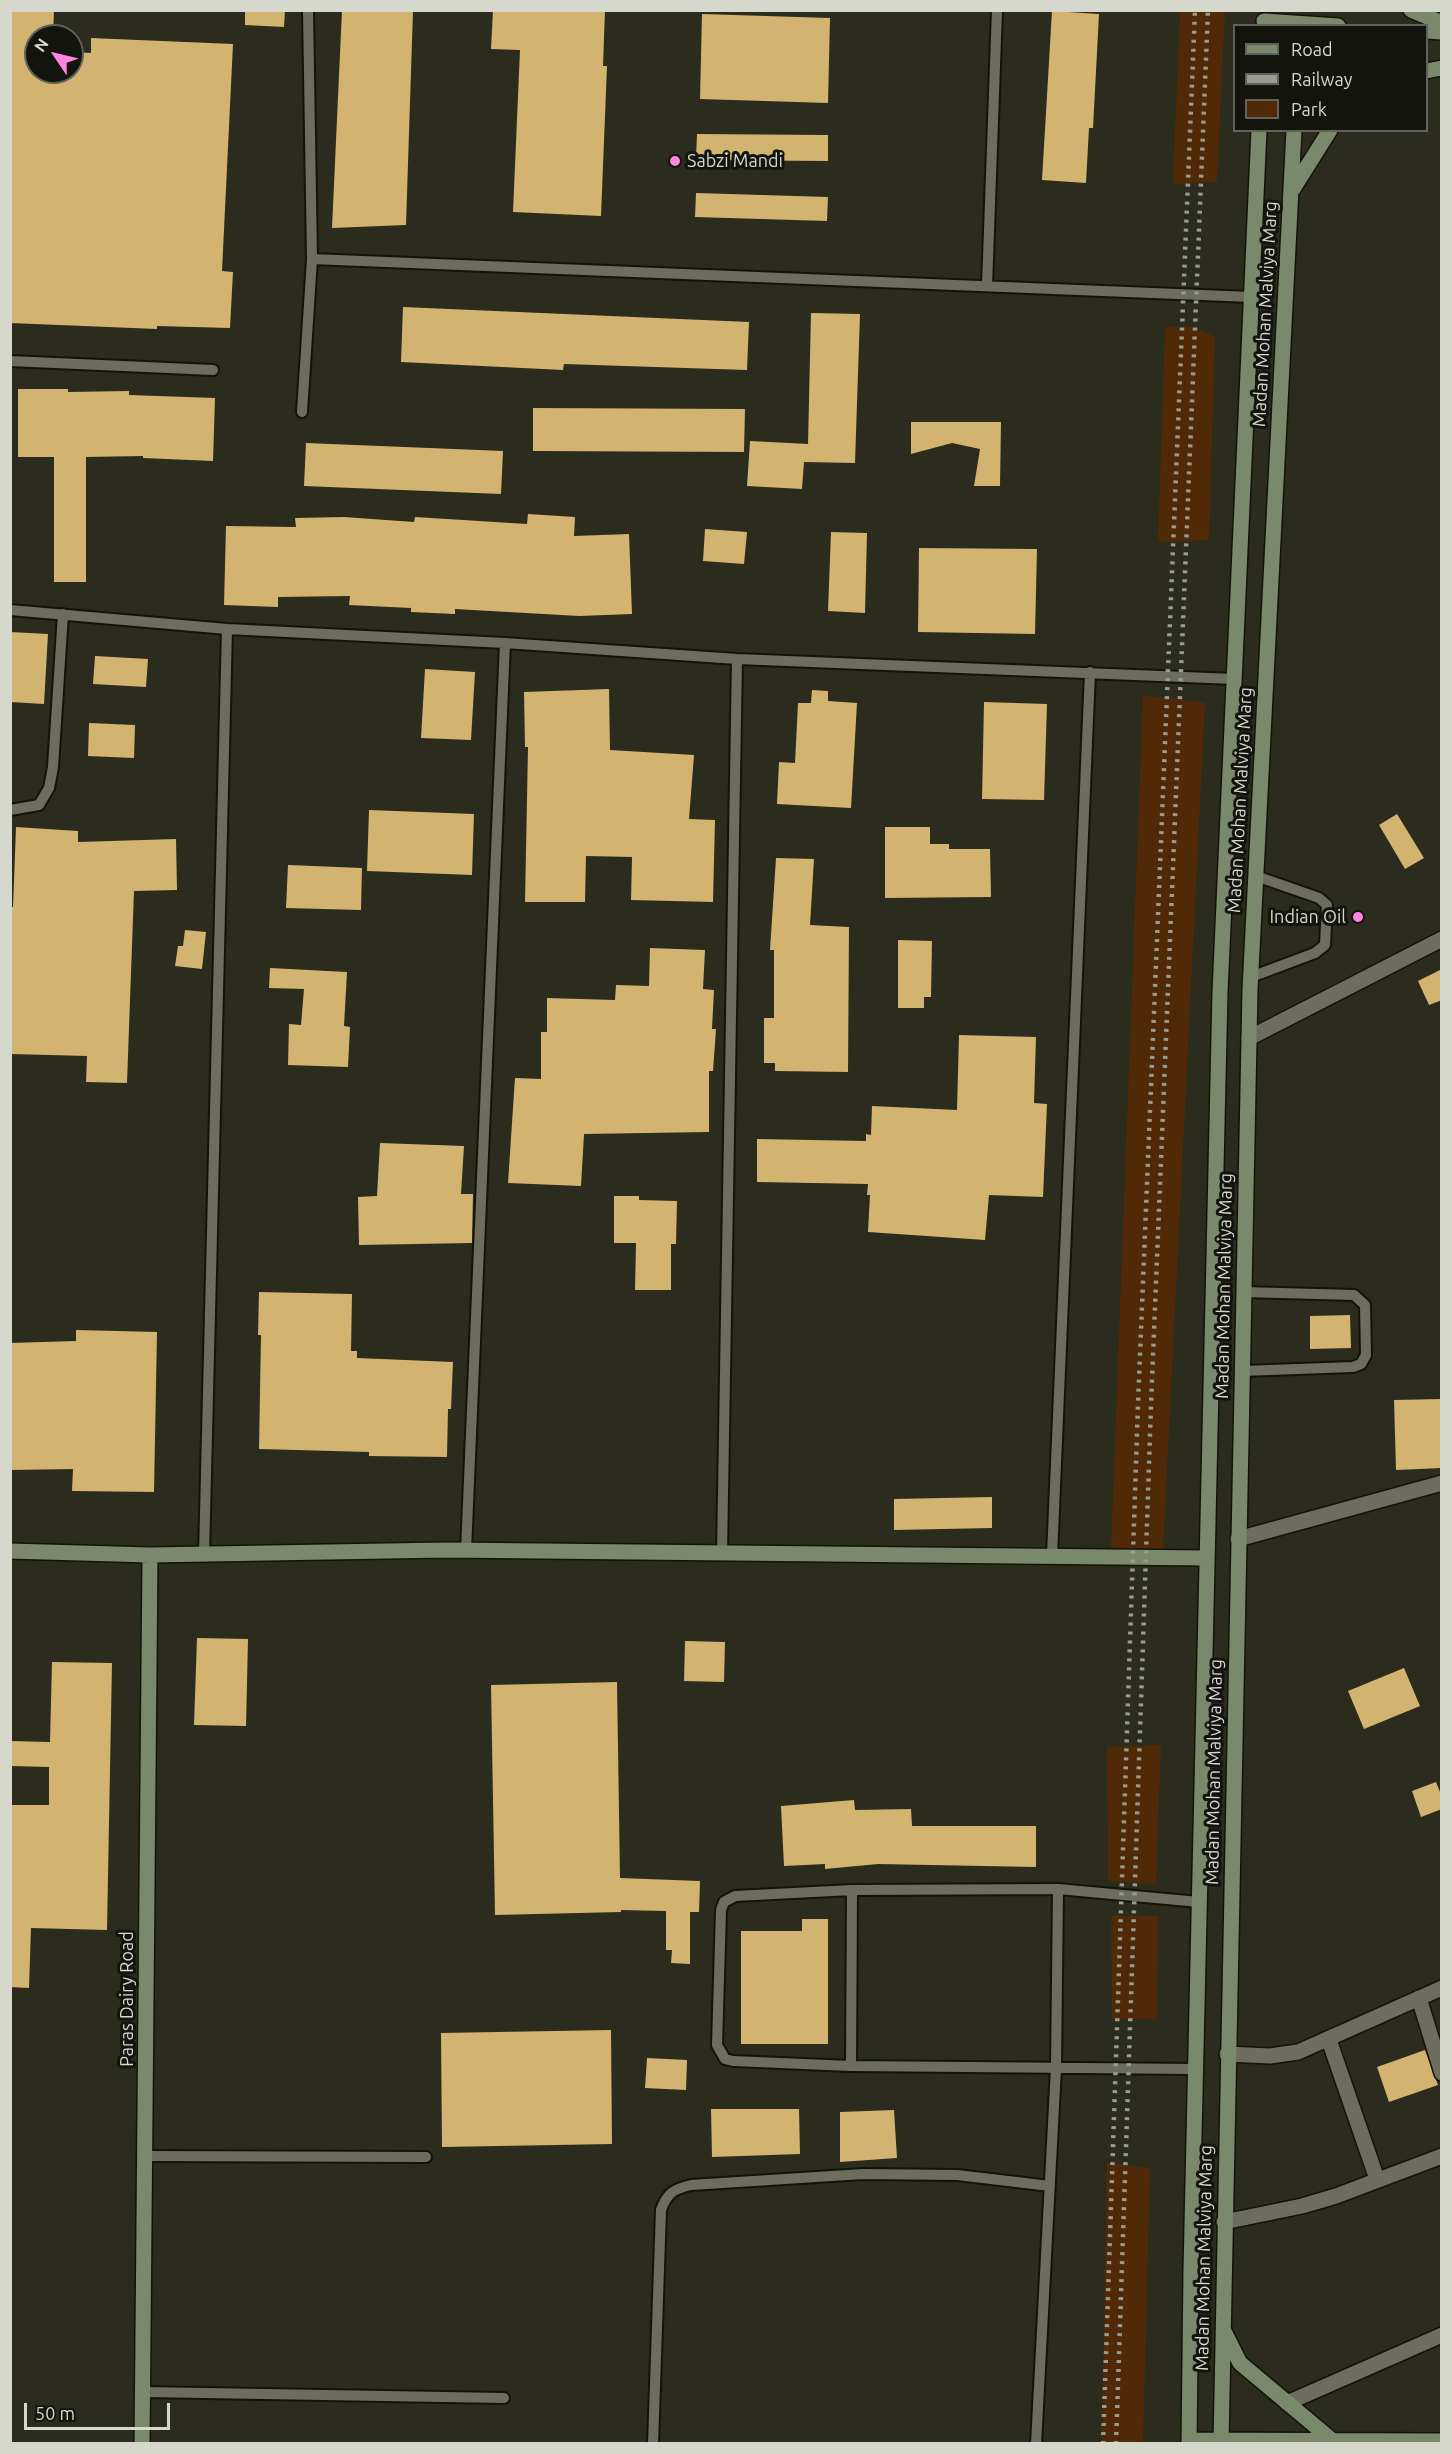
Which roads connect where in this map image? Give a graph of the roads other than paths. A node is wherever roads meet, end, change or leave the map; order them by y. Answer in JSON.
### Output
{"nodes":[{"id":1,"x":308,"y":10,"type":"edge"},
{"id":2,"x":997,"y":10,"type":"edge"},
{"id":3,"x":1411,"y":10,"type":"edge"},
{"id":4,"x":1264,"y":19,"type":"edge"},
{"id":5,"x":1299,"y":20,"type":"edge"},
{"id":6,"x":1442,"y":23,"type":"edge"},
{"id":7,"x":1325,"y":24,"type":"edge"},
{"id":8,"x":1259,"y":132,"type":"edge"},
{"id":9,"x":1294,"y":132,"type":"edge"},
{"id":10,"x":1329,"y":132,"type":"edge"},
{"id":11,"x":1290,"y":194,"type":"junction"},
{"id":12,"x":312,"y":259,"type":"junction"},
{"id":13,"x":987,"y":286,"type":"junction"},
{"id":14,"x":1251,"y":297,"type":"junction"},
{"id":15,"x":10,"y":361,"type":"edge"},
{"id":16,"x":213,"y":370,"type":"dead end"},
{"id":17,"x":302,"y":412,"type":"dead end"},
{"id":18,"x":10,"y":610,"type":"edge"},
{"id":19,"x":63,"y":614,"type":"junction"},
{"id":20,"x":227,"y":628,"type":"junction"},
{"id":21,"x":505,"y":643,"type":"junction"},
{"id":22,"x":737,"y":659,"type":"junction"},
{"id":23,"x":1090,"y":672,"type":"junction"},
{"id":24,"x":1234,"y":679,"type":"junction"},
{"id":25,"x":10,"y":810,"type":"edge"},
{"id":26,"x":1256,"y":876,"type":"junction"},
{"id":27,"x":1442,"y":939,"type":"edge"},
{"id":28,"x":1251,"y":977,"type":"junction"},
{"id":29,"x":1249,"y":1038,"type":"junction"},
{"id":30,"x":1243,"y":1292,"type":"junction"},
{"id":31,"x":1242,"y":1371,"type":"junction"},
{"id":32,"x":1442,"y":1483,"type":"edge"},
{"id":33,"x":1238,"y":1539,"type":"junction"},
{"id":34,"x":466,"y":1550,"type":"junction"},
{"id":35,"x":10,"y":1551,"type":"edge"},
{"id":36,"x":722,"y":1553,"type":"junction"},
{"id":37,"x":204,"y":1554,"type":"junction"},
{"id":38,"x":150,"y":1556,"type":"junction"},
{"id":39,"x":1052,"y":1557,"type":"junction"},
{"id":40,"x":1207,"y":1558,"type":"junction"},
{"id":41,"x":1058,"y":1889,"type":"junction"},
{"id":42,"x":852,"y":1890,"type":"junction"},
{"id":43,"x":1199,"y":1902,"type":"junction"},
{"id":44,"x":1442,"y":1988,"type":"edge"},
{"id":45,"x":1419,"y":1998,"type":"junction"},
{"id":46,"x":1329,"y":2040,"type":"junction"},
{"id":47,"x":1227,"y":2054,"type":"junction"},
{"id":48,"x":851,"y":2066,"type":"junction"},
{"id":49,"x":1056,"y":2068,"type":"junction"},
{"id":50,"x":1196,"y":2069,"type":"junction"},
{"id":51,"x":1442,"y":2073,"type":"edge"},
{"id":52,"x":145,"y":2156,"type":"junction"},
{"id":53,"x":1442,"y":2156,"type":"edge"},
{"id":54,"x":426,"y":2157,"type":"dead end"},
{"id":55,"x":1377,"y":2179,"type":"junction"},
{"id":56,"x":1050,"y":2186,"type":"junction"},
{"id":57,"x":1224,"y":2222,"type":"junction"},
{"id":58,"x":1222,"y":2328,"type":"junction"},
{"id":59,"x":1442,"y":2335,"type":"edge"},
{"id":60,"x":143,"y":2392,"type":"junction"},
{"id":61,"x":504,"y":2398,"type":"dead end"},
{"id":62,"x":1287,"y":2403,"type":"junction"},
{"id":63,"x":1189,"y":2441,"type":"edge"},
{"id":64,"x":1442,"y":2441,"type":"edge"},
{"id":65,"x":1221,"y":2442,"type":"edge"},
{"id":66,"x":1331,"y":2442,"type":"edge"},
{"id":67,"x":142,"y":2444,"type":"edge"},
{"id":68,"x":653,"y":2444,"type":"edge"},
{"id":69,"x":1036,"y":2444,"type":"edge"}],
"edges":[{"from":1,"to":12,"type":"lane"},
{"from":2,"to":13,"type":"lane"},
{"from":3,"to":6,"type":"main road"},
{"from":4,"to":5,"type":"main road"},
{"from":5,"to":7,"type":"main road"},
{"from":8,"to":14,"type":"main road","name":"Madan Mohan Malviya Marg"},
{"from":9,"to":11,"type":"main road","name":"Madan Mohan Malviya Marg"},
{"from":10,"to":11,"type":"main road"},
{"from":11,"to":26,"type":"main road","name":"Madan Mohan Malviya Marg"},
{"from":12,"to":13,"type":"lane"},
{"from":12,"to":17,"type":"lane"},
{"from":13,"to":14,"type":"lane"},
{"from":14,"to":24,"type":"main road","name":"Madan Mohan Malviya Marg"},
{"from":15,"to":16,"type":"lane"},
{"from":18,"to":19,"type":"lane"},
{"from":19,"to":20,"type":"lane"},
{"from":19,"to":25,"type":"lane"},
{"from":20,"to":21,"type":"lane"},
{"from":20,"to":37,"type":"lane"},
{"from":21,"to":22,"type":"lane"},
{"from":21,"to":34,"type":"lane"},
{"from":22,"to":23,"type":"lane"},
{"from":22,"to":36,"type":"lane"},
{"from":23,"to":24,"type":"lane"},
{"from":23,"to":39,"type":"lane"},
{"from":24,"to":40,"type":"main road","name":"Madan Mohan Malviya Marg"},
{"from":26,"to":28,"type":"main road","name":"Madan Mohan Malviya Marg"},
{"from":26,"to":28,"type":"lane"},
{"from":27,"to":29,"type":"street"},
{"from":28,"to":29,"type":"main road","name":"Madan Mohan Malviya Marg"},
{"from":29,"to":30,"type":"main road","name":"Madan Mohan Malviya Marg"},
{"from":30,"to":31,"type":"main road","name":"Madan Mohan Malviya Marg"},
{"from":30,"to":31,"type":"lane"},
{"from":31,"to":33,"type":"main road","name":"Madan Mohan Malviya Marg"},
{"from":32,"to":33,"type":"street"},
{"from":33,"to":47,"type":"main road","name":"Madan Mohan Malviya Marg"},
{"from":34,"to":36,"type":"main road"},
{"from":34,"to":37,"type":"main road"},
{"from":35,"to":38,"type":"main road"},
{"from":36,"to":39,"type":"main road"},
{"from":37,"to":38,"type":"main road"},
{"from":38,"to":52,"type":"main road","name":"Paras Dairy Road"},
{"from":39,"to":40,"type":"main road"},
{"from":40,"to":43,"type":"main road","name":"Madan Mohan Malviya Marg"},
{"from":41,"to":42,"type":"lane"},
{"from":41,"to":43,"type":"lane"},
{"from":41,"to":49,"type":"lane"},
{"from":42,"to":48,"type":"lane"},
{"from":42,"to":48,"type":"lane"},
{"from":43,"to":50,"type":"main road","name":"Madan Mohan Malviya Marg"},
{"from":44,"to":45,"type":"street"},
{"from":45,"to":46,"type":"street"},
{"from":45,"to":51,"type":"street"},
{"from":46,"to":47,"type":"street"},
{"from":46,"to":55,"type":"street"},
{"from":47,"to":57,"type":"main road","name":"Madan Mohan Malviya Marg"},
{"from":48,"to":49,"type":"lane"},
{"from":49,"to":50,"type":"lane"},
{"from":49,"to":56,"type":"lane"},
{"from":50,"to":63,"type":"main road","name":"Madan Mohan Malviya Marg"},
{"from":52,"to":54,"type":"lane"},
{"from":52,"to":60,"type":"main road","name":"Paras Dairy Road"},
{"from":53,"to":55,"type":"street"},
{"from":55,"to":57,"type":"street"},
{"from":56,"to":68,"type":"lane"},
{"from":56,"to":69,"type":"lane"},
{"from":57,"to":58,"type":"main road","name":"Madan Mohan Malviya Marg"},
{"from":58,"to":62,"type":"main road"},
{"from":58,"to":65,"type":"main road","name":"Madan Mohan Malviya Marg"},
{"from":59,"to":62,"type":"street"},
{"from":60,"to":61,"type":"lane"},
{"from":60,"to":67,"type":"main road","name":"Paras Dairy Road"},
{"from":62,"to":66,"type":"main road"},
{"from":63,"to":65,"type":"main road"},
{"from":64,"to":66,"type":"main road"},
{"from":65,"to":66,"type":"main road"}]}
